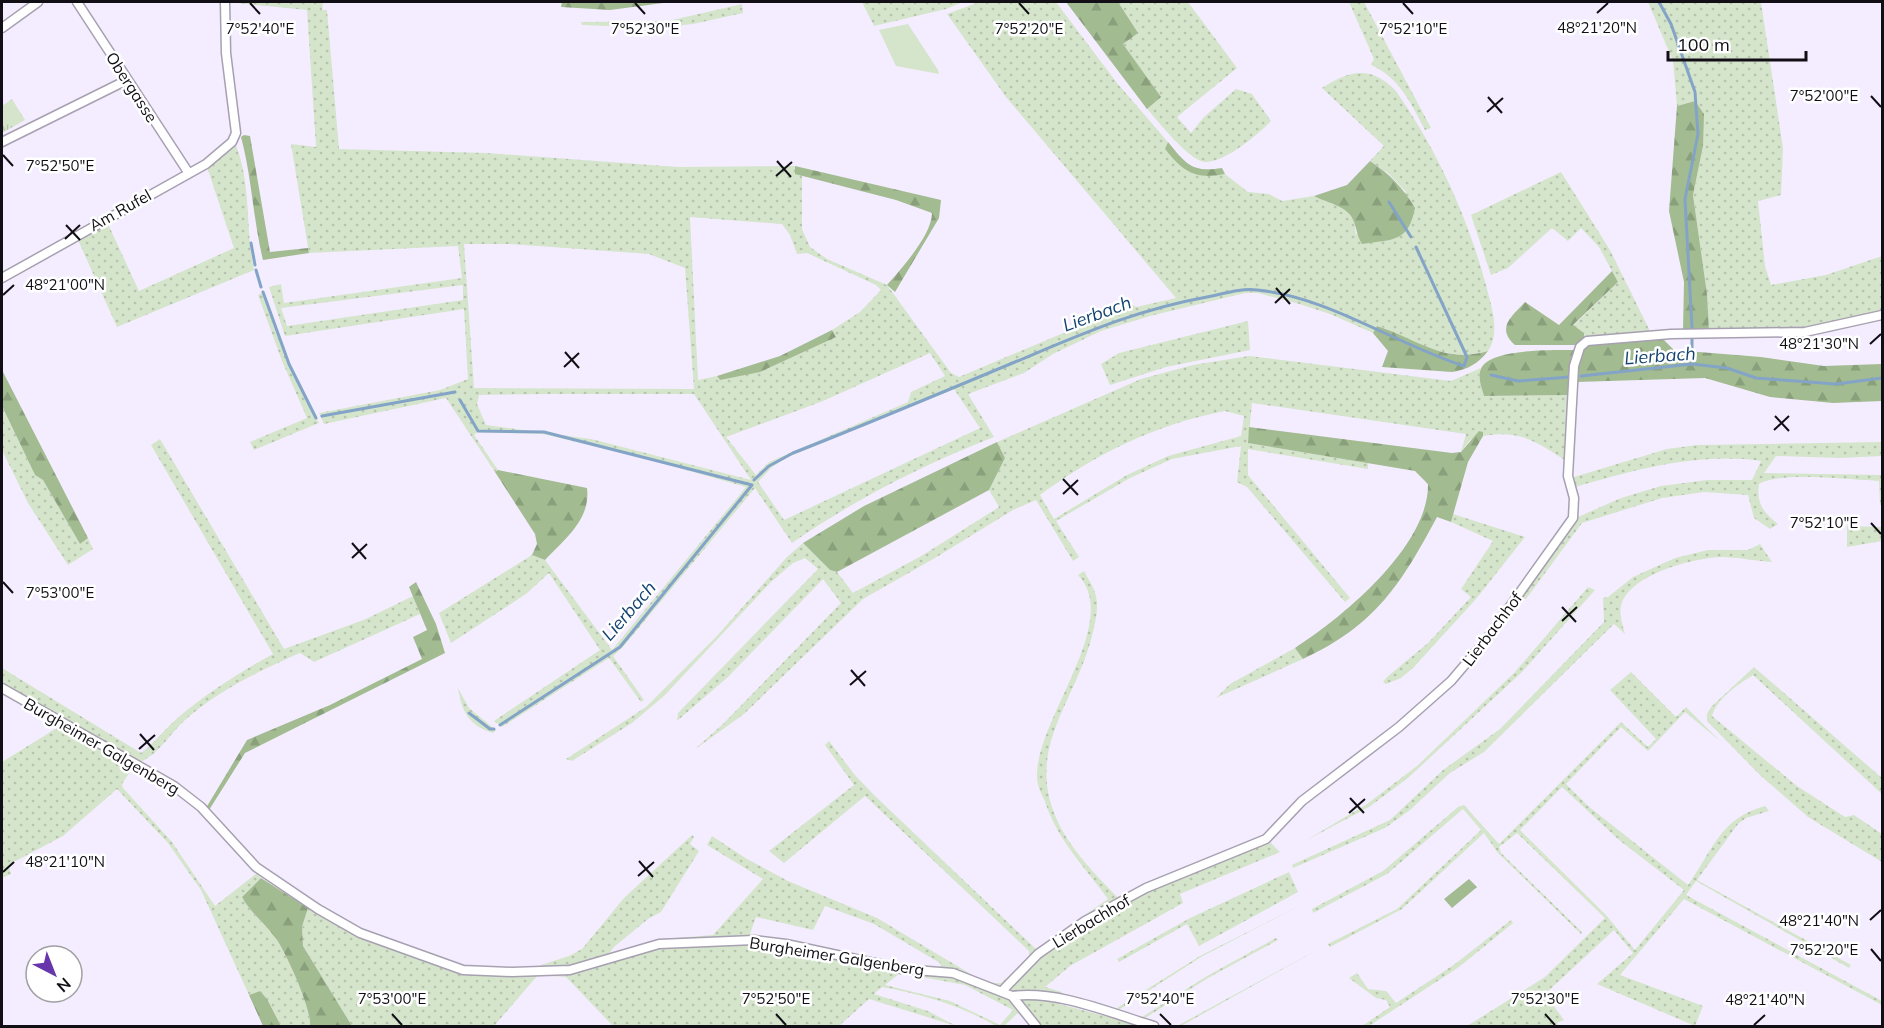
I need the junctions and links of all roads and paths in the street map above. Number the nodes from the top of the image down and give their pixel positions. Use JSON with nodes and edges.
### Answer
{"nodes":[{"id":1,"x":38,"y":2,"type":"edge"},
{"id":2,"x":77,"y":2,"type":"edge"},
{"id":3,"x":225,"y":2,"type":"edge"},
{"id":4,"x":2,"y":28,"type":"edge"},
{"id":5,"x":127,"y":80,"type":"junction"},
{"id":6,"x":2,"y":142,"type":"edge"},
{"id":7,"x":188,"y":172,"type":"junction"},
{"id":8,"x":2,"y":278,"type":"edge"},
{"id":9,"x":1882,"y":315,"type":"edge"},
{"id":10,"x":2,"y":688,"type":"edge"},
{"id":11,"x":1002,"y":991,"type":"junction"},
{"id":12,"x":1012,"y":996,"type":"junction"},
{"id":13,"x":1030,"y":996,"type":"junction"},
{"id":14,"x":1022,"y":1008,"type":"junction"},
{"id":15,"x":1036,"y":1026,"type":"edge"},
{"id":16,"x":1154,"y":1026,"type":"edge"}],
"edges":[{"from":1,"to":4,"type":"street"},
{"from":2,"to":5,"type":"street","name":"Obergasse"},
{"from":3,"to":7,"type":"street","name":"Am Rufel"},
{"from":5,"to":6,"type":"street"},
{"from":5,"to":7,"type":"street","name":"Obergasse"},
{"from":7,"to":8,"type":"street","name":"Am Rufel"},
{"from":9,"to":11,"type":"street","name":"Lierbachhof"},
{"from":10,"to":11,"type":"street","name":"Burgheimer Galgenberg"},
{"from":11,"to":12,"type":"street","name":"Burgheimer Galgenberg"},
{"from":12,"to":13,"type":"street"},
{"from":12,"to":14,"type":"street"},
{"from":13,"to":14,"type":"street"},
{"from":13,"to":16,"type":"street"},
{"from":14,"to":15,"type":"street"}]}
